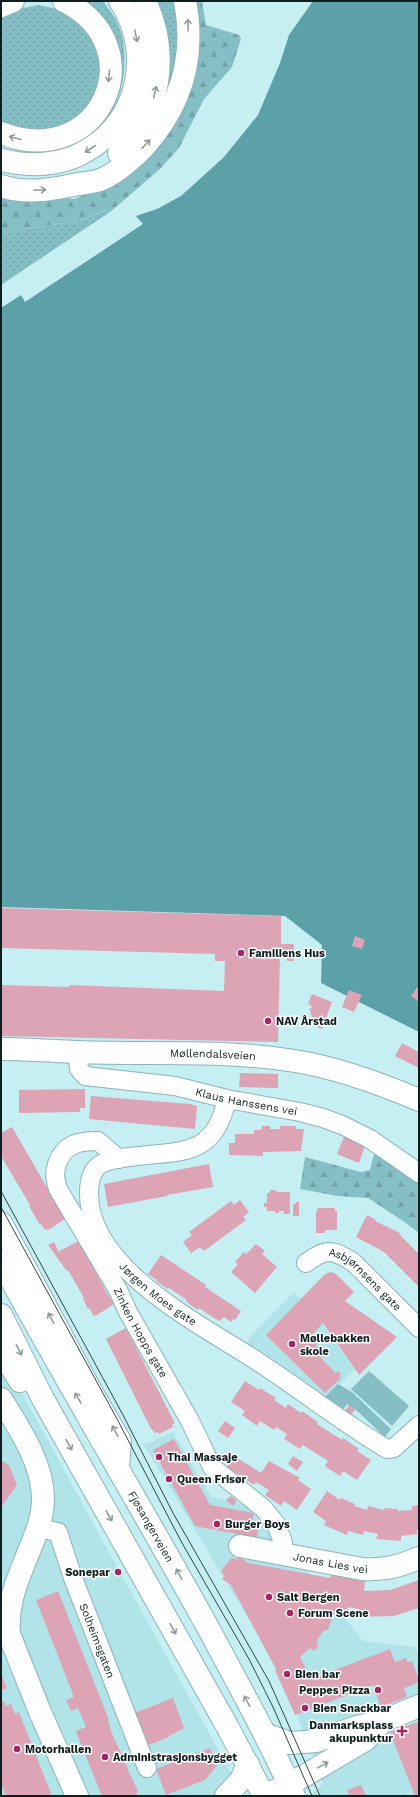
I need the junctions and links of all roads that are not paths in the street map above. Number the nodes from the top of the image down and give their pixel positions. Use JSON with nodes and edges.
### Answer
{"nodes":[{"id":1,"x":13,"y":1,"type":"edge"},
{"id":2,"x":64,"y":1,"type":"edge"},
{"id":3,"x":120,"y":1,"type":"edge"},
{"id":4,"x":144,"y":1,"type":"edge"},
{"id":5,"x":185,"y":1,"type":"edge"},
{"id":6,"x":1,"y":6,"type":"edge"},
{"id":7,"x":1,"y":133,"type":"edge"},
{"id":8,"x":1,"y":160,"type":"edge"},
{"id":9,"x":78,"y":183,"type":"junction"},
{"id":10,"x":1,"y":186,"type":"edge"},
{"id":11,"x":1,"y":1049,"type":"edge"},
{"id":12,"x":77,"y":1052,"type":"junction"},
{"id":13,"x":227,"y":1099,"type":"junction"},
{"id":14,"x":419,"y":1100,"type":"edge"},
{"id":15,"x":119,"y":1158,"type":"junction"},
{"id":16,"x":419,"y":1174,"type":"edge"},
{"id":17,"x":1,"y":1223,"type":"edge"},
{"id":18,"x":1,"y":1261,"type":"edge"},
{"id":19,"x":306,"y":1263,"type":"dead end"},
{"id":20,"x":1,"y":1315,"type":"edge"},
{"id":21,"x":419,"y":1328,"type":"edge"},
{"id":22,"x":1,"y":1350,"type":"edge"},
{"id":23,"x":1,"y":1399,"type":"edge"},
{"id":24,"x":44,"y":1399,"type":"junction"},
{"id":25,"x":419,"y":1425,"type":"edge"},
{"id":26,"x":118,"y":1469,"type":"junction"},
{"id":27,"x":38,"y":1528,"type":"junction"},
{"id":28,"x":240,"y":1546,"type":"dead end"},
{"id":29,"x":282,"y":1554,"type":"junction"},
{"id":30,"x":419,"y":1558,"type":"edge"},
{"id":31,"x":419,"y":1706,"type":"edge"},
{"id":32,"x":383,"y":1721,"type":"junction"},
{"id":33,"x":266,"y":1735,"type":"junction"},
{"id":34,"x":248,"y":1764,"type":"junction"},
{"id":35,"x":63,"y":1766,"type":"junction"},
{"id":36,"x":146,"y":1768,"type":"dead end"},
{"id":37,"x":291,"y":1790,"type":"edge"},
{"id":38,"x":69,"y":1796,"type":"edge"},
{"id":39,"x":77,"y":1796,"type":"edge"},
{"id":40,"x":226,"y":1796,"type":"edge"},
{"id":41,"x":264,"y":1796,"type":"edge"}],
"edges":[{"from":1,"to":6,"type":"main road"},
{"from":2,"to":7,"type":"main road","one_way":true},
{"from":3,"to":8,"type":"main road","one_way":true},
{"from":9,"to":4,"type":"main road","one_way":true},
{"from":9,"to":5,"type":"main road","one_way":true},
{"from":10,"to":9,"type":"main road","one_way":true},
{"from":11,"to":12,"type":"main road","name":"Møllendalsveien"},
{"from":12,"to":13,"type":"street","name":"Klaus Hanssens vei"},
{"from":12,"to":14,"type":"main road","name":"Møllendalsveien"},
{"from":13,"to":15,"type":"street","name":"Jørgen Moes gate"},
{"from":13,"to":16,"type":"street","name":"Klaus Hanssens vei"},
{"from":15,"to":25,"type":"street","name":"Jørgen Moes gate"},
{"from":15,"to":29,"type":"street","name":"Zinken Hopps gate"},
{"from":26,"to":17,"type":"main road","one_way":true},
{"from":26,"to":18,"type":"main road","name":"Fjøsangerveien","one_way":true},
{"from":19,"to":21,"type":"street","name":"Asbjørnsens gate"},
{"from":20,"to":24,"type":"main road","one_way":true},
{"from":22,"to":24,"type":"main road"},
{"from":23,"to":27,"type":"main road"},
{"from":24,"to":34,"type":"main road","one_way":true},
{"from":33,"to":26,"type":"main road","name":"Fjøsangerveien","one_way":true},
{"from":27,"to":35,"type":"main road"},
{"from":27,"to":36,"type":"street","name":"Solheimsgaten"},
{"from":28,"to":29,"type":"main road","name":"Jonas Lies vei"},
{"from":29,"to":30,"type":"main road","name":"Jonas Lies vei"},
{"from":31,"to":32,"type":"main road"},
{"from":32,"to":33,"type":"main road"},
{"from":37,"to":32,"type":"main road","one_way":true},
{"from":33,"to":37,"type":"main road","name":"Fjøsangerveien"},
{"from":34,"to":40,"type":"main road"},
{"from":34,"to":41,"type":"main road"},
{"from":35,"to":38,"type":"main road"},
{"from":35,"to":39,"type":"main road"},
{"from":37,"to":41,"type":"main road"}]}
